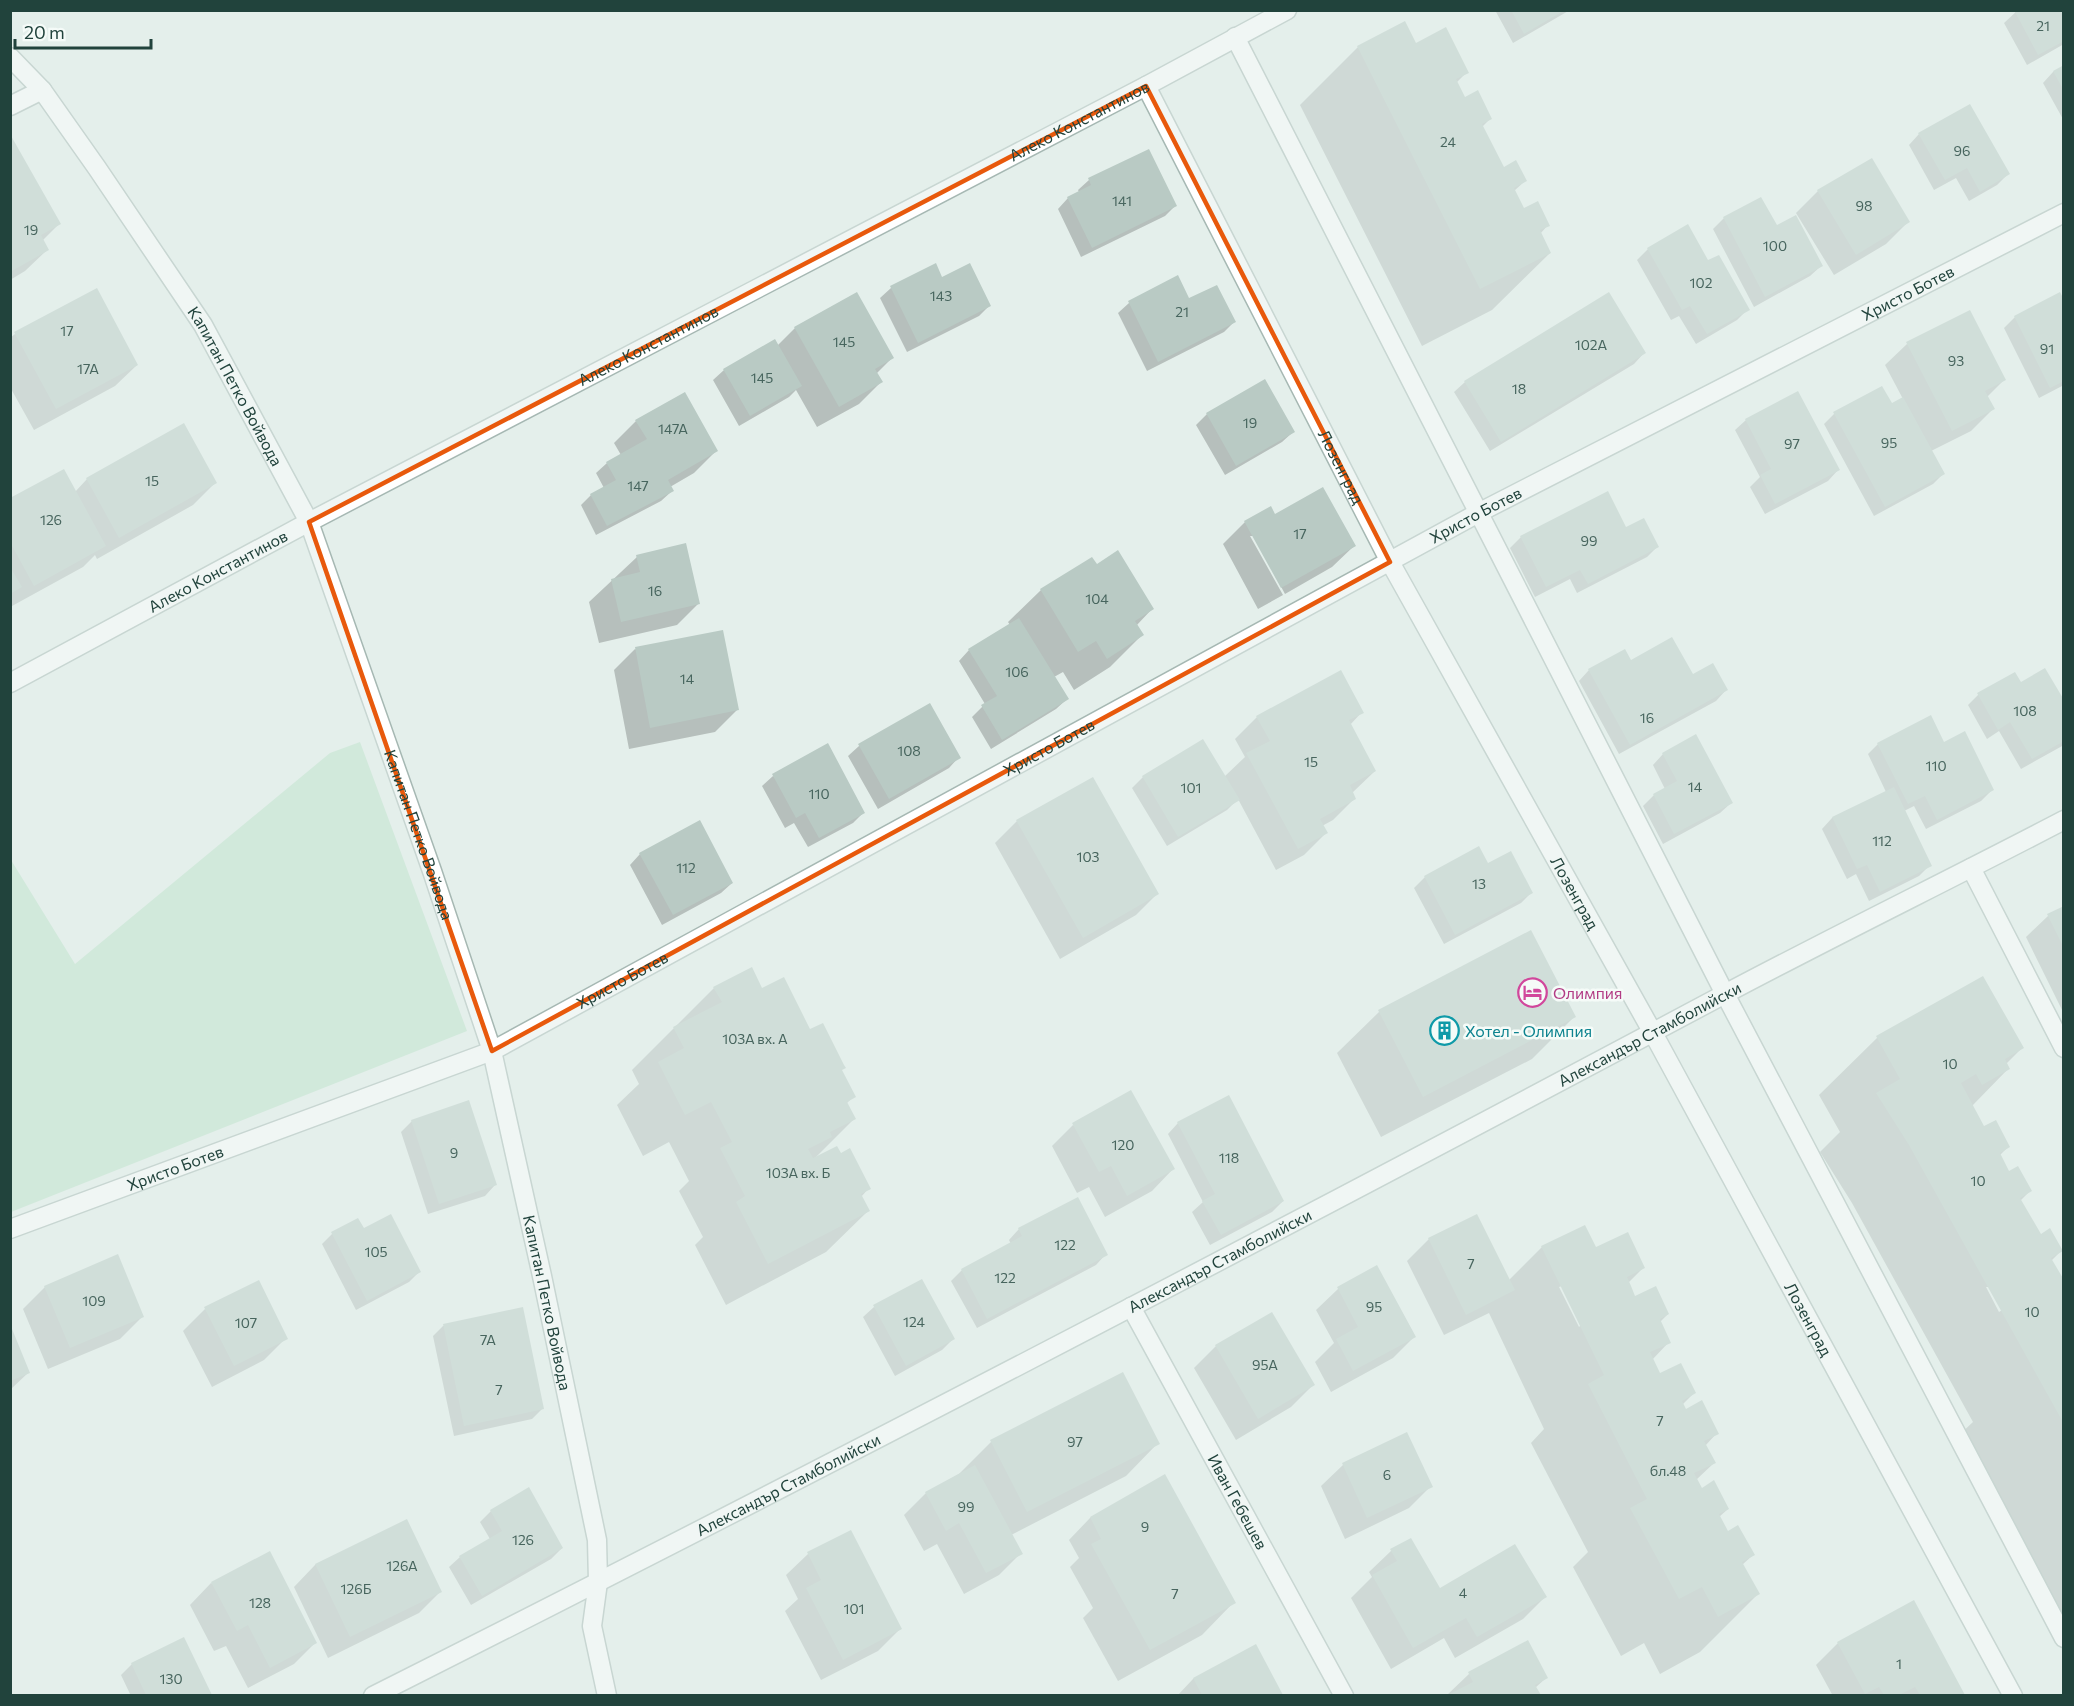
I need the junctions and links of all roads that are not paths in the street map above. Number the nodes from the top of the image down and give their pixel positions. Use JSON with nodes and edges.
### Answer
{"nodes":[{"id":1,"x":1287,"y":10,"type":"edge"},
{"id":2,"x":1235,"y":37,"type":"junction"},
{"id":3,"x":10,"y":57,"type":"edge"},
{"id":4,"x":1146,"y":86,"type":"junction"},
{"id":5,"x":42,"y":90,"type":"junction"},
{"id":6,"x":10,"y":106,"type":"edge"},
{"id":7,"x":2064,"y":213,"type":"edge"},
{"id":8,"x":1480,"y":512,"type":"junction"},
{"id":9,"x":309,"y":522,"type":"junction"},
{"id":10,"x":1390,"y":561,"type":"junction"},
{"id":11,"x":10,"y":683,"type":"edge"},
{"id":12,"x":2064,"y":820,"type":"edge"},
{"id":13,"x":1971,"y":868,"type":"junction"},
{"id":14,"x":1725,"y":994,"type":"junction"},
{"id":15,"x":1653,"y":1033,"type":"junction"},
{"id":16,"x":2064,"y":1048,"type":"edge"},
{"id":17,"x":492,"y":1051,"type":"junction"},
{"id":18,"x":10,"y":1229,"type":"edge"},
{"id":19,"x":1131,"y":1307,"type":"junction"},
{"id":20,"x":598,"y":1582,"type":"junction"},
{"id":21,"x":2064,"y":1638,"type":"edge"},
{"id":22,"x":373,"y":1695,"type":"edge"},
{"id":23,"x":607,"y":1695,"type":"edge"},
{"id":24,"x":1344,"y":1695,"type":"edge"},
{"id":25,"x":2013,"y":1695,"type":"edge"}],
"edges":[{"from":1,"to":2,"type":"street","name":"Алеко Константинов"},
{"from":2,"to":4,"type":"street","name":"Алеко Константинов"},
{"from":2,"to":8,"type":"street"},
{"from":3,"to":5,"type":"street","name":"Капитан Петко Войвода"},
{"from":4,"to":9,"type":"street","name":"Алеко Константинов"},
{"from":4,"to":10,"type":"street","name":"Лозенград"},
{"from":5,"to":6,"type":"street"},
{"from":5,"to":9,"type":"street","name":"Капитан Петко Войвода"},
{"from":7,"to":8,"type":"street","name":"Христо Ботев"},
{"from":8,"to":10,"type":"street","name":"Христо Ботев"},
{"from":8,"to":14,"type":"street"},
{"from":9,"to":11,"type":"street","name":"Алеко Константинов"},
{"from":9,"to":17,"type":"street","name":"Капитан Петко Войвода"},
{"from":10,"to":15,"type":"street","name":"Лозенград"},
{"from":10,"to":17,"type":"street","name":"Христо Ботев"},
{"from":12,"to":13,"type":"street","name":"Александър Стамболийски"},
{"from":13,"to":14,"type":"street","name":"Александър Стамболийски"},
{"from":13,"to":16,"type":"street"},
{"from":14,"to":15,"type":"street","name":"Александър Стамболийски"},
{"from":14,"to":21,"type":"street"},
{"from":15,"to":19,"type":"street","name":"Александър Стамболийски"},
{"from":15,"to":25,"type":"street","name":"Лозенград"},
{"from":17,"to":18,"type":"street","name":"Христо Ботев"},
{"from":17,"to":20,"type":"street","name":"Капитан Петко Войвода"},
{"from":19,"to":20,"type":"street","name":"Александър Стамболийски"},
{"from":19,"to":24,"type":"street","name":"Иван Гебешев"},
{"from":20,"to":22,"type":"street","name":"Александър Стамболийски"},
{"from":20,"to":23,"type":"street","name":"Капитан Петко Войвода"}]}
